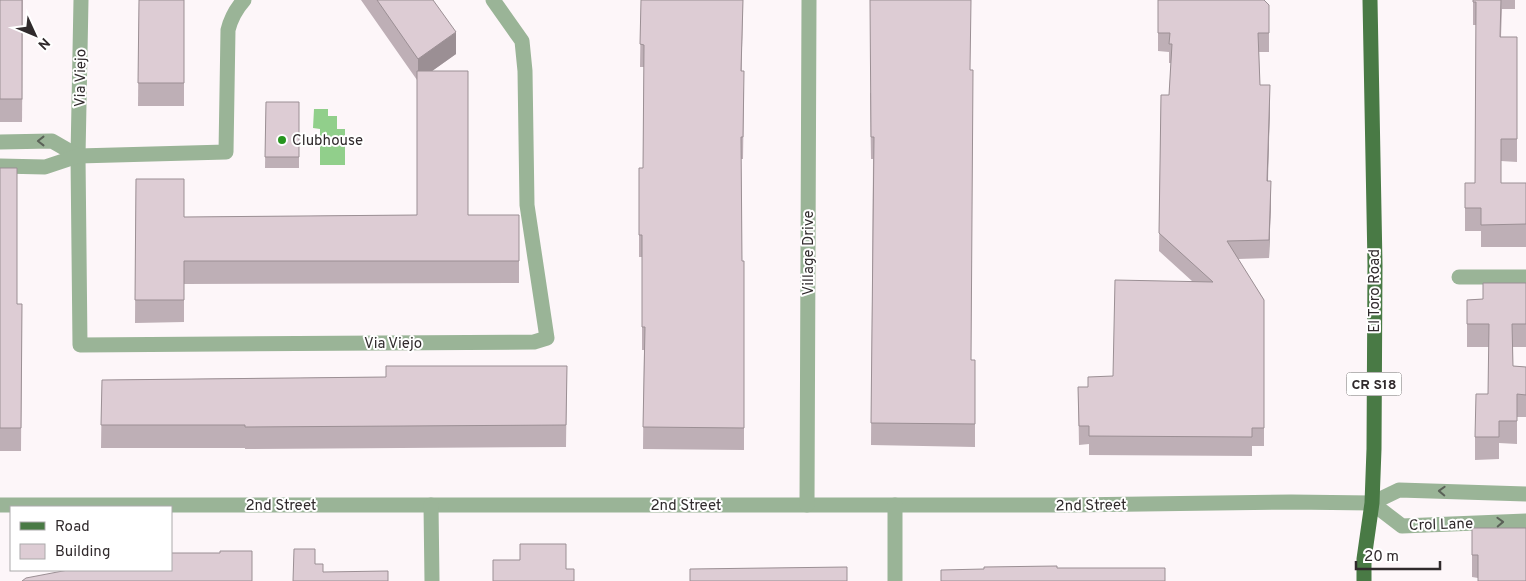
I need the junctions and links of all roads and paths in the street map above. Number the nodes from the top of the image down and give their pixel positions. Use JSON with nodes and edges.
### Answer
{"nodes":[{"id":1,"x":81,"y":0,"type":"edge"},
{"id":2,"x":244,"y":0,"type":"edge"},
{"id":3,"x":493,"y":0,"type":"edge"},
{"id":4,"x":808,"y":0,"type":"edge"},
{"id":5,"x":1370,"y":0,"type":"edge"},
{"id":6,"x":0,"y":142,"type":"edge"},
{"id":7,"x":78,"y":156,"type":"junction"},
{"id":8,"x":0,"y":166,"type":"edge"},
{"id":9,"x":1459,"y":277,"type":"dead end"},
{"id":10,"x":1526,"y":278,"type":"edge"},
{"id":11,"x":1526,"y":494,"type":"edge"},
{"id":12,"x":1372,"y":503,"type":"junction"},
{"id":13,"x":0,"y":505,"type":"edge"},
{"id":14,"x":431,"y":505,"type":"junction"},
{"id":15,"x":807,"y":505,"type":"junction"},
{"id":16,"x":895,"y":505,"type":"junction"},
{"id":17,"x":1526,"y":521,"type":"edge"},
{"id":18,"x":432,"y":581,"type":"edge"},
{"id":19,"x":895,"y":581,"type":"edge"},
{"id":20,"x":1364,"y":581,"type":"edge"}],
"edges":[{"from":1,"to":7,"type":"street","name":"Via Viejo"},
{"from":2,"to":7,"type":"street"},
{"from":3,"to":7,"type":"street","name":"Via Viejo"},
{"from":4,"to":15,"type":"street","name":"Village Drive"},
{"from":5,"to":12,"type":"main road","name":"El Toro Road","number":"CR S18"},
{"from":7,"to":6,"type":"street","one_way":true},
{"from":7,"to":8,"type":"street"},
{"from":9,"to":10,"type":"street"},
{"from":11,"to":12,"type":"street","name":"Crol Lane","one_way":true},
{"from":12,"to":16,"type":"street","name":"2nd Street"},
{"from":12,"to":17,"type":"street","name":"Crol Lane","one_way":true},
{"from":12,"to":20,"type":"main road","name":"El Toro Road","number":"CR S18"},
{"from":13,"to":14,"type":"street","name":"2nd Street"},
{"from":14,"to":15,"type":"street","name":"2nd Street"},
{"from":14,"to":18,"type":"street"},
{"from":15,"to":16,"type":"street","name":"2nd Street"},
{"from":16,"to":19,"type":"street"}]}
